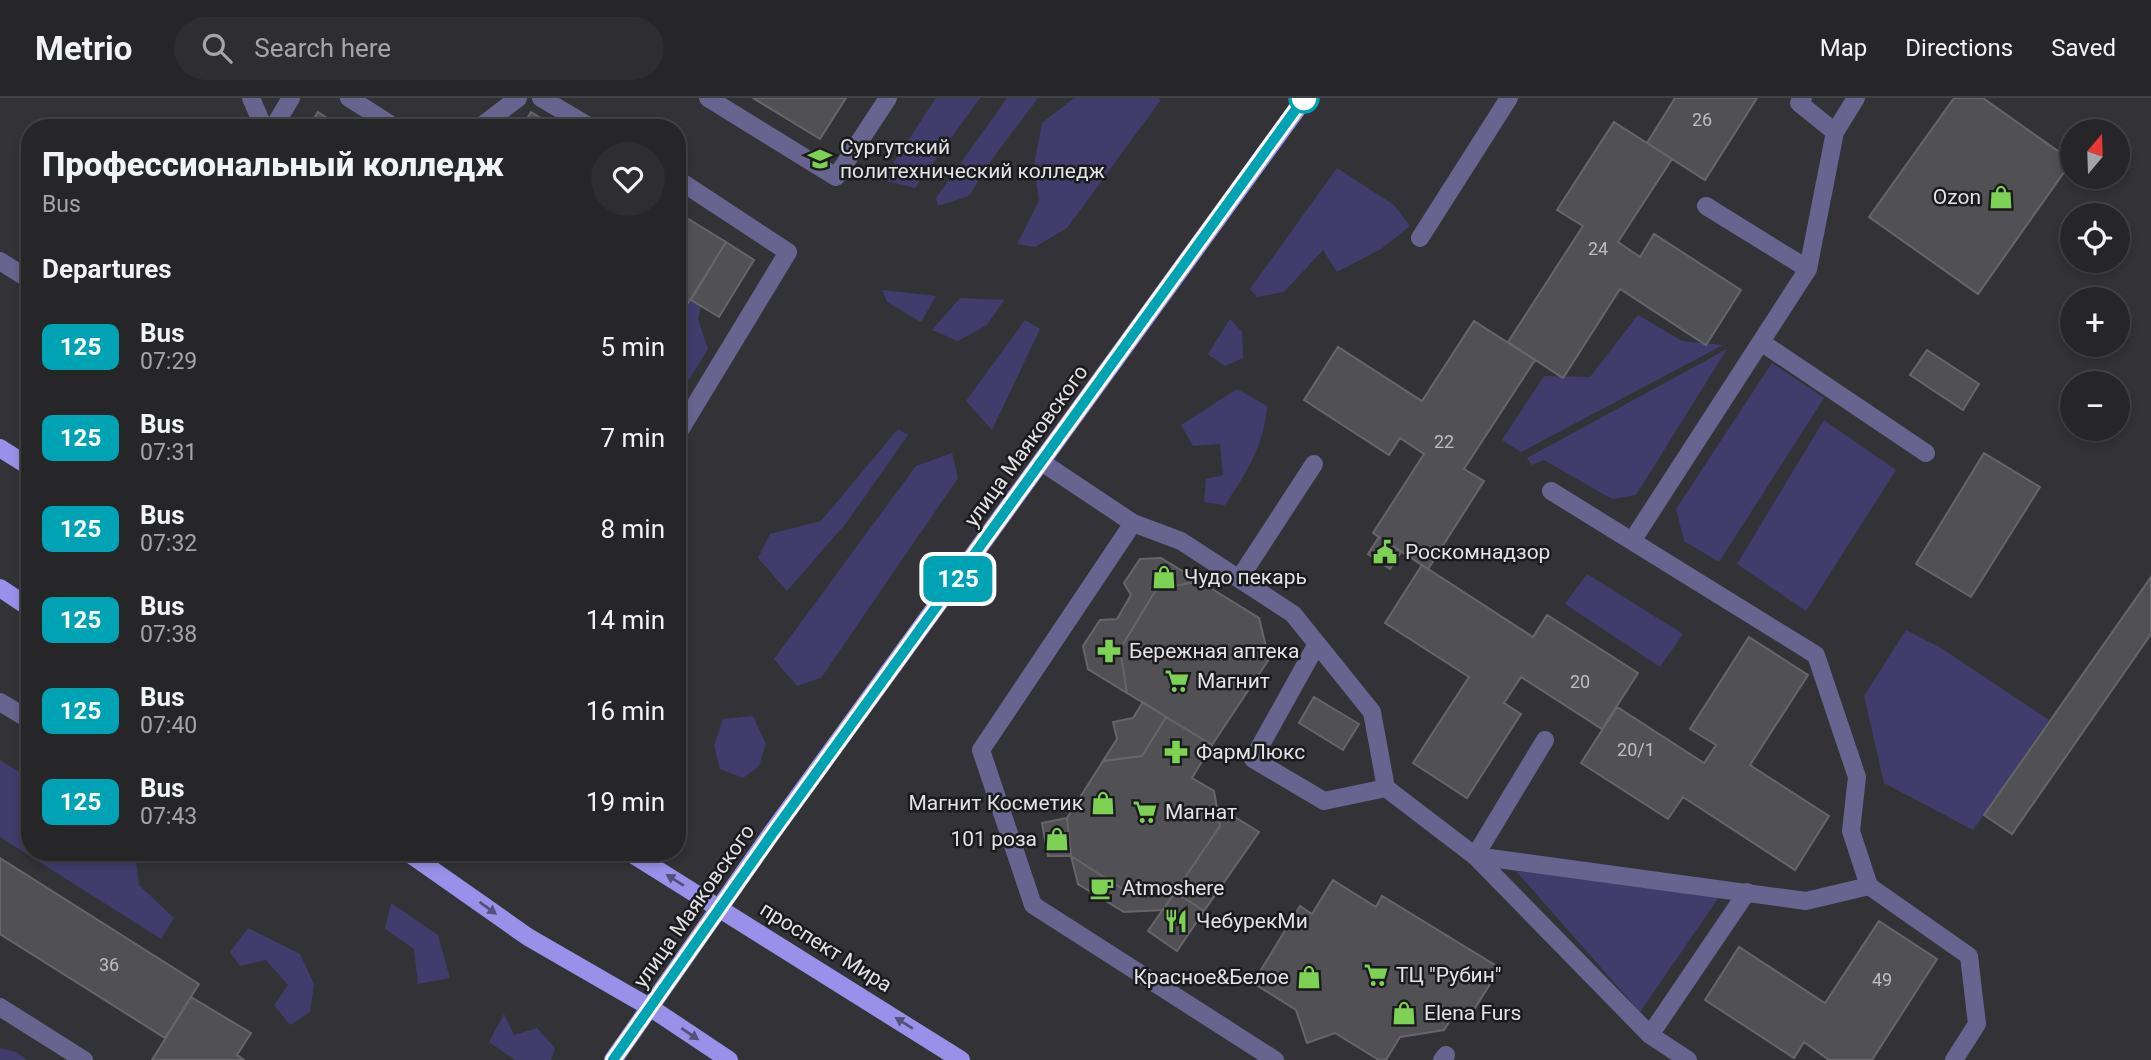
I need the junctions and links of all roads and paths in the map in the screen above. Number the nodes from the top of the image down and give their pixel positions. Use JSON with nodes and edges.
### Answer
{"nodes":[{"id":1,"x":251,"y":98,"type":"edge"},
{"id":2,"x":291,"y":98,"type":"edge"},
{"id":3,"x":349,"y":98,"type":"edge"},
{"id":4,"x":518,"y":98,"type":"edge"},
{"id":5,"x":541,"y":98,"type":"edge"},
{"id":6,"x":708,"y":98,"type":"edge"},
{"id":7,"x":888,"y":98,"type":"edge"},
{"id":8,"x":1304,"y":98,"type":"edge"},
{"id":9,"x":1509,"y":98,"type":"edge"},
{"id":10,"x":1803,"y":98,"type":"edge"},
{"id":11,"x":1856,"y":98,"type":"edge"},
{"id":12,"x":260,"y":119,"type":"edge"},
{"id":13,"x":278,"y":119,"type":"edge"},
{"id":14,"x":382,"y":119,"type":"edge"},
{"id":15,"x":491,"y":119,"type":"edge"},
{"id":16,"x":577,"y":119,"type":"edge"},
{"id":17,"x":1835,"y":132,"type":"junction"},
{"id":18,"x":686,"y":185,"type":"edge"},
{"id":19,"x":1706,"y":206,"type":"dead end"},
{"id":20,"x":1420,"y":237,"type":"dead end"},
{"id":21,"x":0,"y":261,"type":"edge"},
{"id":22,"x":1808,"y":269,"type":"junction"},
{"id":23,"x":21,"y":274,"type":"edge"},
{"id":24,"x":1761,"y":342,"type":"junction"},
{"id":25,"x":686,"y":420,"type":"edge"},
{"id":26,"x":0,"y":448,"type":"edge"},
{"id":27,"x":1926,"y":453,"type":"dead end"},
{"id":28,"x":21,"y":461,"type":"edge"},
{"id":29,"x":1043,"y":463,"type":"junction"},
{"id":30,"x":1314,"y":464,"type":"dead end"},
{"id":31,"x":1551,"y":491,"type":"dead end"},
{"id":32,"x":1133,"y":523,"type":"junction"},
{"id":33,"x":1632,"y":541,"type":"junction"},
{"id":34,"x":1239,"y":579,"type":"junction"},
{"id":35,"x":0,"y":588,"type":"edge"},
{"id":36,"x":21,"y":602,"type":"edge"},
{"id":37,"x":1317,"y":643,"type":"junction"},
{"id":38,"x":0,"y":702,"type":"edge"},
{"id":39,"x":21,"y":715,"type":"edge"},
{"id":40,"x":1545,"y":740,"type":"dead end"},
{"id":41,"x":1386,"y":788,"type":"junction"},
{"id":42,"x":1475,"y":856,"type":"junction"},
{"id":43,"x":420,"y":861,"type":"edge"},
{"id":44,"x":644,"y":861,"type":"edge"},
{"id":45,"x":1869,"y":887,"type":"junction"},
{"id":46,"x":1747,"y":892,"type":"junction"},
{"id":47,"x":720,"y":908,"type":"junction"},
{"id":48,"x":0,"y":1007,"type":"edge"},
{"id":49,"x":651,"y":1008,"type":"junction"},
{"id":50,"x":1650,"y":1035,"type":"junction"},
{"id":51,"x":83,"y":1060,"type":"edge"},
{"id":52,"x":613,"y":1060,"type":"edge"},
{"id":53,"x":729,"y":1060,"type":"edge"},
{"id":54,"x":961,"y":1060,"type":"edge"},
{"id":55,"x":1275,"y":1060,"type":"edge"},
{"id":56,"x":1688,"y":1060,"type":"edge"},
{"id":57,"x":1954,"y":1060,"type":"edge"}],
"edges":[{"from":1,"to":12,"type":"lane"},
{"from":2,"to":13,"type":"lane"},
{"from":3,"to":14,"type":"lane"},
{"from":4,"to":15,"type":"lane"},
{"from":5,"to":16,"type":"lane"},
{"from":6,"to":7,"type":"lane"},
{"from":8,"to":29,"type":"main road","name":"улица Маяковского"},
{"from":9,"to":20,"type":"lane"},
{"from":10,"to":17,"type":"lane"},
{"from":11,"to":17,"type":"lane"},
{"from":17,"to":22,"type":"lane"},
{"from":18,"to":25,"type":"lane"},
{"from":19,"to":22,"type":"lane"},
{"from":21,"to":23,"type":"lane"},
{"from":22,"to":24,"type":"lane"},
{"from":24,"to":27,"type":"lane"},
{"from":24,"to":33,"type":"lane"},
{"from":26,"to":28,"type":"main road"},
{"from":29,"to":32,"type":"lane"},
{"from":29,"to":47,"type":"main road","name":"улица Маяковского"},
{"from":30,"to":34,"type":"lane"},
{"from":31,"to":33,"type":"lane"},
{"from":32,"to":34,"type":"lane"},
{"from":32,"to":55,"type":"lane"},
{"from":33,"to":45,"type":"lane"},
{"from":34,"to":37,"type":"lane"},
{"from":35,"to":36,"type":"main road"},
{"from":37,"to":41,"type":"lane"},
{"from":37,"to":41,"type":"lane"},
{"from":38,"to":39,"type":"lane"},
{"from":40,"to":42,"type":"lane"},
{"from":41,"to":42,"type":"lane"},
{"from":42,"to":46,"type":"lane"},
{"from":42,"to":50,"type":"lane"},
{"from":43,"to":49,"type":"main road","one_way":true},
{"from":47,"to":44,"type":"main road","name":"проспект Мира","one_way":true},
{"from":45,"to":46,"type":"lane"},
{"from":45,"to":57,"type":"lane"},
{"from":46,"to":50,"type":"lane"},
{"from":47,"to":49,"type":"main road","name":"улица Маяковского"},
{"from":54,"to":47,"type":"main road","name":"проспект Мира","one_way":true},
{"from":48,"to":51,"type":"lane"},
{"from":49,"to":52,"type":"main road","name":"улица Маяковского"},
{"from":49,"to":53,"type":"main road","one_way":true},
{"from":50,"to":56,"type":"lane"}]}
